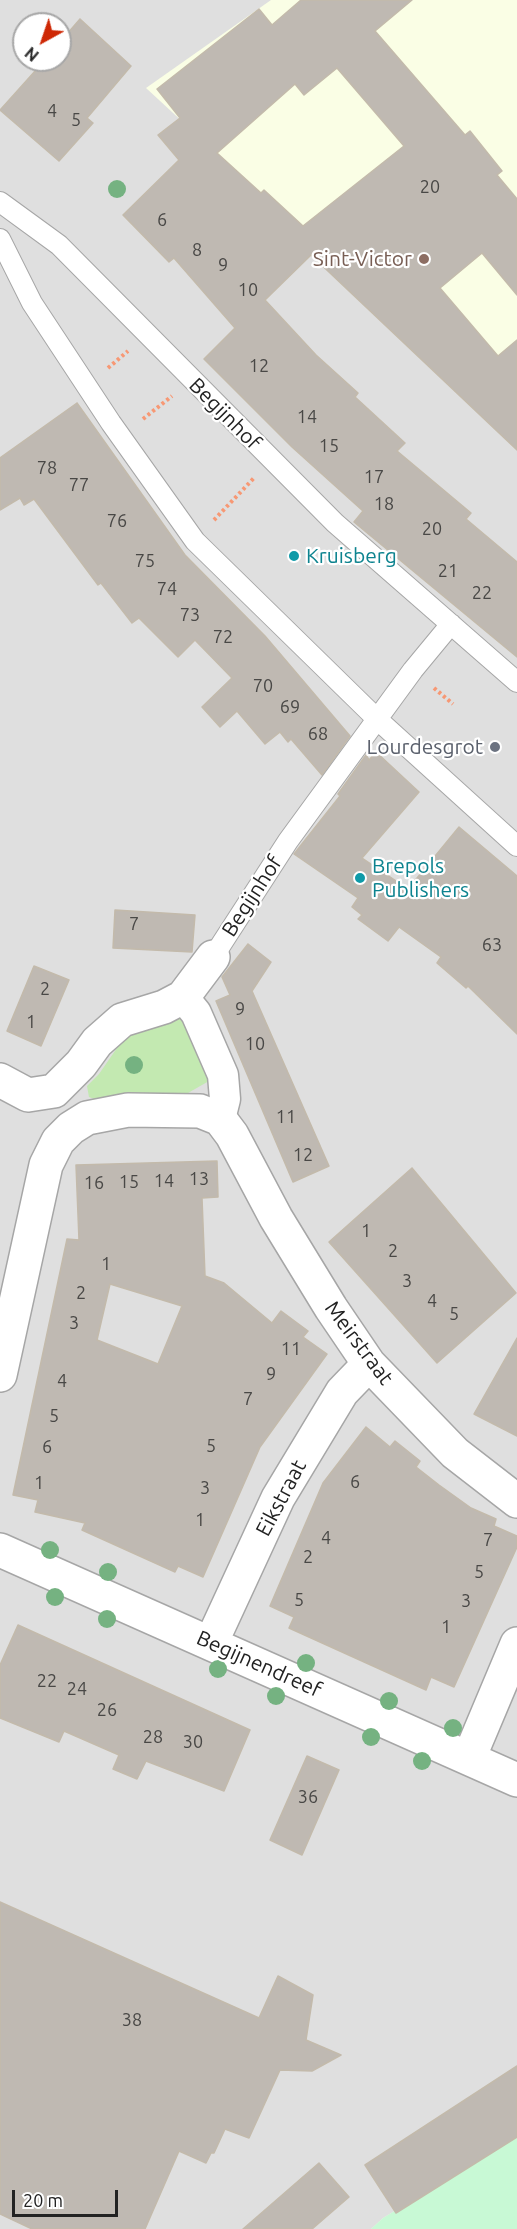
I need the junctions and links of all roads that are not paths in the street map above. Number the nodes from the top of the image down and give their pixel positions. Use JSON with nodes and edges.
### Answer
{"nodes":[{"id":1,"x":0,"y":202,"type":"edge"},
{"id":2,"x":0,"y":239,"type":"edge"},
{"id":3,"x":451,"y":624,"type":"junction"},
{"id":4,"x":517,"y":682,"type":"edge"},
{"id":5,"x":378,"y":720,"type":"junction"},
{"id":6,"x":517,"y":846,"type":"edge"},
{"id":7,"x":213,"y":957,"type":"joint"},
{"id":8,"x":183,"y":997,"type":"junction"},
{"id":9,"x":0,"y":1080,"type":"edge"},
{"id":10,"x":219,"y":1119,"type":"junction"},
{"id":11,"x":369,"y":1364,"type":"junction"},
{"id":12,"x":0,"y":1375,"type":"edge"},
{"id":13,"x":517,"y":1501,"type":"edge"},
{"id":14,"x":0,"y":1550,"type":"edge"},
{"id":15,"x":211,"y":1643,"type":"junction"},
{"id":16,"x":517,"y":1644,"type":"edge"},
{"id":17,"x":469,"y":1758,"type":"junction"},
{"id":18,"x":517,"y":1780,"type":"edge"}],
"edges":[{"from":1,"to":3,"type":"lane","name":"Begijnhof"},
{"from":2,"to":5,"type":"lane"},
{"from":3,"to":4,"type":"lane","name":"Begijnhof"},
{"from":3,"to":5,"type":"lane","name":"Begijnhof"},
{"from":5,"to":6,"type":"lane"},
{"from":5,"to":7,"type":"lane","name":"Begijnhof"},
{"from":7,"to":8,"type":"street"},
{"from":8,"to":9,"type":"street"},
{"from":8,"to":10,"type":"street"},
{"from":10,"to":11,"type":"street","name":"Meirstraat"},
{"from":10,"to":12,"type":"street"},
{"from":11,"to":13,"type":"street","name":"Meirstraat"},
{"from":11,"to":15,"type":"street","name":"Eikstraat"},
{"from":14,"to":15,"type":"street","name":"Begijnendreef"},
{"from":15,"to":17,"type":"street","name":"Begijnendreef"},
{"from":16,"to":17,"type":"street"},
{"from":17,"to":18,"type":"street","name":"Begijnendreef"}]}
